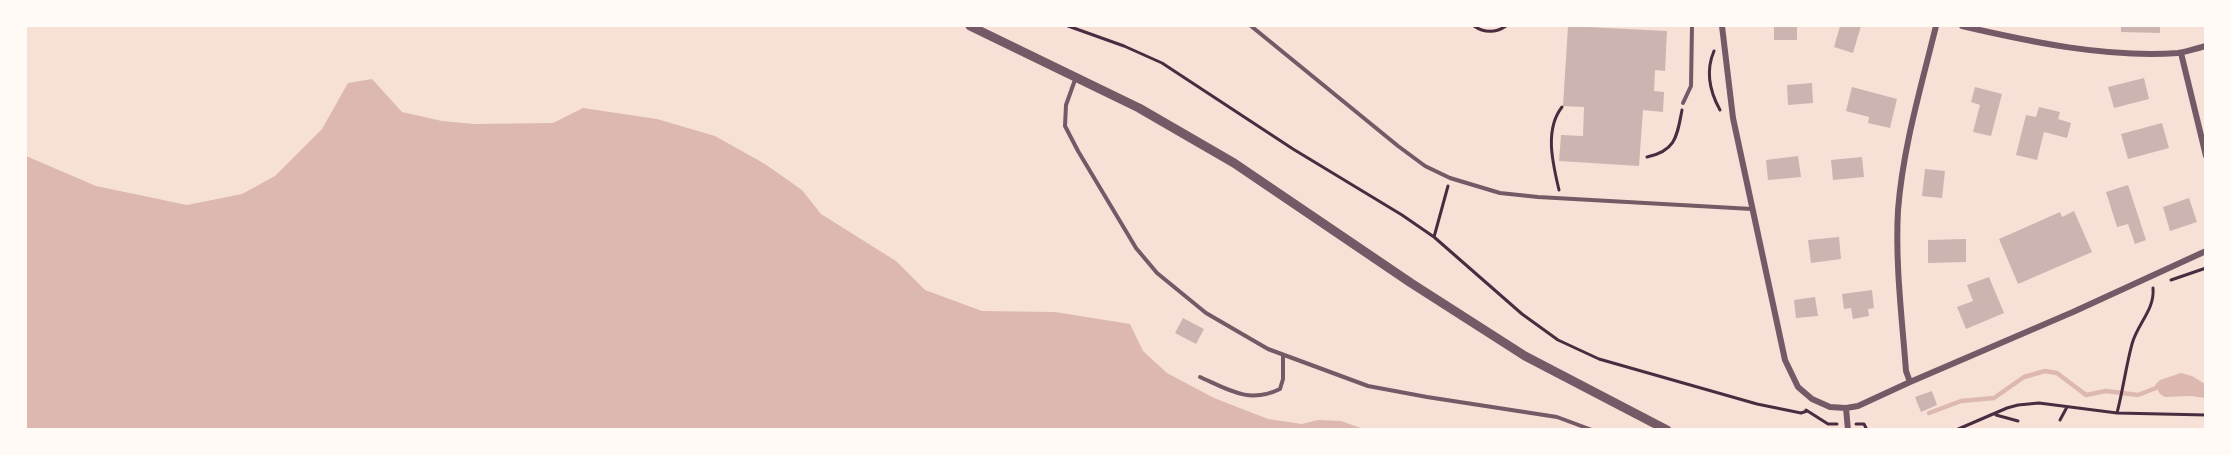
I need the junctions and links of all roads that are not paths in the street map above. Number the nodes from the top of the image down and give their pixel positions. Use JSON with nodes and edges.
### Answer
{"nodes":[{"id":1,"x":970,"y":26,"type":"edge"},
{"id":2,"x":1251,"y":26,"type":"edge"},
{"id":3,"x":1692,"y":26,"type":"edge"},
{"id":4,"x":1722,"y":26,"type":"edge"},
{"id":5,"x":1936,"y":26,"type":"edge"},
{"id":6,"x":1962,"y":26,"type":"edge"},
{"id":7,"x":2205,"y":46,"type":"edge"},
{"id":8,"x":2181,"y":53,"type":"junction"},
{"id":9,"x":1076,"y":77,"type":"junction"},
{"id":10,"x":1683,"y":103,"type":"road end"},
{"id":11,"x":2205,"y":156,"type":"edge"},
{"id":12,"x":1752,"y":209,"type":"junction"},
{"id":13,"x":2205,"y":250,"type":"edge"},
{"id":14,"x":1283,"y":356,"type":"junction"},
{"id":15,"x":1200,"y":376,"type":"dead end"},
{"id":16,"x":1910,"y":382,"type":"junction"},
{"id":17,"x":1846,"y":408,"type":"junction"},
{"id":18,"x":1847,"y":427,"type":"edge"},
{"id":19,"x":1592,"y":429,"type":"edge"},
{"id":20,"x":1667,"y":429,"type":"edge"}],
"edges":[{"from":1,"to":9,"type":"street"},
{"from":2,"to":12,"type":"lane"},
{"from":3,"to":10,"type":"lane"},
{"from":4,"to":12,"type":"street"},
{"from":5,"to":16,"type":"street"},
{"from":6,"to":8,"type":"street"},
{"from":7,"to":8,"type":"street"},
{"from":8,"to":11,"type":"street"},
{"from":9,"to":14,"type":"lane"},
{"from":9,"to":20,"type":"street"},
{"from":12,"to":17,"type":"street"},
{"from":13,"to":16,"type":"street"},
{"from":14,"to":15,"type":"lane"},
{"from":14,"to":19,"type":"lane"},
{"from":16,"to":17,"type":"street"},
{"from":17,"to":18,"type":"street"}]}
